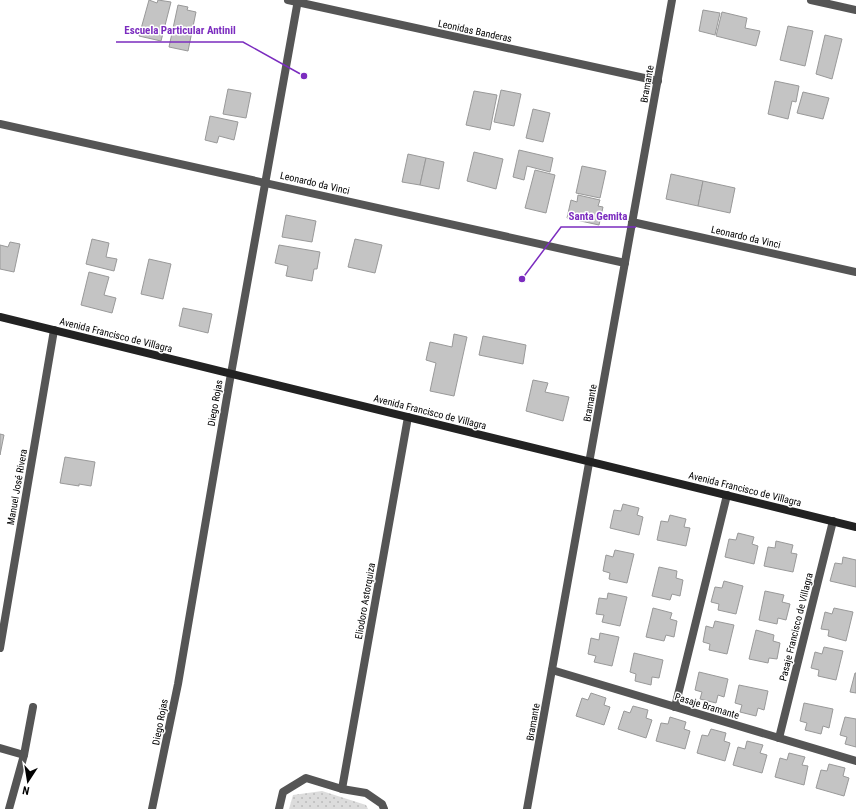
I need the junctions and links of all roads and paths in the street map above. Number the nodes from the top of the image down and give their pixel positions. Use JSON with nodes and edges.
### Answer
{"nodes":[{"id":1,"x":288,"y":0,"type":"edge"},
{"id":2,"x":672,"y":0,"type":"edge"},
{"id":3,"x":811,"y":0,"type":"edge"},
{"id":4,"x":298,"y":1,"type":"edge"},
{"id":5,"x":856,"y":10,"type":"edge"},
{"id":6,"x":658,"y":81,"type":"junction"},
{"id":7,"x":0,"y":124,"type":"edge"},
{"id":8,"x":265,"y":182,"type":"junction"},
{"id":9,"x":632,"y":222,"type":"junction"},
{"id":10,"x":625,"y":263,"type":"junction"},
{"id":11,"x":856,"y":272,"type":"edge"},
{"id":12,"x":0,"y":317,"type":"edge"},
{"id":13,"x":54,"y":330,"type":"junction"},
{"id":14,"x":231,"y":373,"type":"junction"},
{"id":15,"x":408,"y":417,"type":"junction"},
{"id":16,"x":589,"y":461,"type":"junction"},
{"id":17,"x":727,"y":495,"type":"junction"},
{"id":18,"x":833,"y":521,"type":"junction"},
{"id":19,"x":856,"y":526,"type":"edge"},
{"id":20,"x":0,"y":648,"type":"edge"},
{"id":21,"x":552,"y":670,"type":"junction"},
{"id":22,"x":33,"y":707,"type":"dead end"},
{"id":23,"x":676,"y":707,"type":"junction"},
{"id":24,"x":779,"y":738,"type":"junction"},
{"id":25,"x":0,"y":748,"type":"edge"},
{"id":26,"x":24,"y":755,"type":"junction"},
{"id":27,"x":856,"y":761,"type":"edge"},
{"id":28,"x":342,"y":789,"type":"junction"},
{"id":29,"x":9,"y":809,"type":"edge"},
{"id":30,"x":152,"y":809,"type":"edge"},
{"id":31,"x":279,"y":809,"type":"edge"},
{"id":32,"x":384,"y":809,"type":"edge"},
{"id":33,"x":527,"y":809,"type":"edge"}],
"edges":[{"from":1,"to":4,"type":"street","name":"Leonidas Banderas"},
{"from":2,"to":6,"type":"street","name":"Bramante"},
{"from":3,"to":5,"type":"street"},
{"from":4,"to":6,"type":"street","name":"Leonidas Banderas"},
{"from":4,"to":8,"type":"street","name":"Diego Rojas"},
{"from":6,"to":9,"type":"street","name":"Bramante"},
{"from":7,"to":8,"type":"street","name":"Leonardo da Vinci"},
{"from":8,"to":10,"type":"street","name":"Leonardo da Vinci"},
{"from":8,"to":14,"type":"street","name":"Diego Rojas"},
{"from":9,"to":10,"type":"street","name":"Bramante"},
{"from":9,"to":11,"type":"street","name":"Leonardo da Vinci"},
{"from":10,"to":16,"type":"street","name":"Bramante"},
{"from":12,"to":13,"type":"street","name":"Avenida Francisco de Villagra"},
{"from":13,"to":14,"type":"street","name":"Avenida Francisco de Villagra"},
{"from":13,"to":20,"type":"street","name":"Manuel José Rivera"},
{"from":14,"to":15,"type":"street","name":"Avenida Francisco de Villagra"},
{"from":14,"to":30,"type":"street","name":"Diego Rojas"},
{"from":15,"to":16,"type":"street","name":"Avenida Francisco de Villagra"},
{"from":15,"to":28,"type":"street","name":"Eliodoro Astorquiza"},
{"from":16,"to":17,"type":"street","name":"Avenida Francisco de Villagra"},
{"from":16,"to":21,"type":"street","name":"Bramante"},
{"from":17,"to":18,"type":"street","name":"Avenida Francisco de Villagra"},
{"from":17,"to":23,"type":"street"},
{"from":18,"to":19,"type":"street","name":"Avenida Francisco de Villagra"},
{"from":18,"to":24,"type":"street","name":"Pasaje Francisco de Villagra"},
{"from":21,"to":23,"type":"street","name":"Pasaje Bramante"},
{"from":21,"to":33,"type":"street","name":"Bramante"},
{"from":22,"to":26,"type":"street"},
{"from":23,"to":24,"type":"street","name":"Pasaje Bramante"},
{"from":24,"to":27,"type":"street","name":"Pasaje Bramante"},
{"from":25,"to":26,"type":"street"},
{"from":26,"to":29,"type":"street"},
{"from":28,"to":31,"type":"street"},
{"from":28,"to":32,"type":"street"}]}
